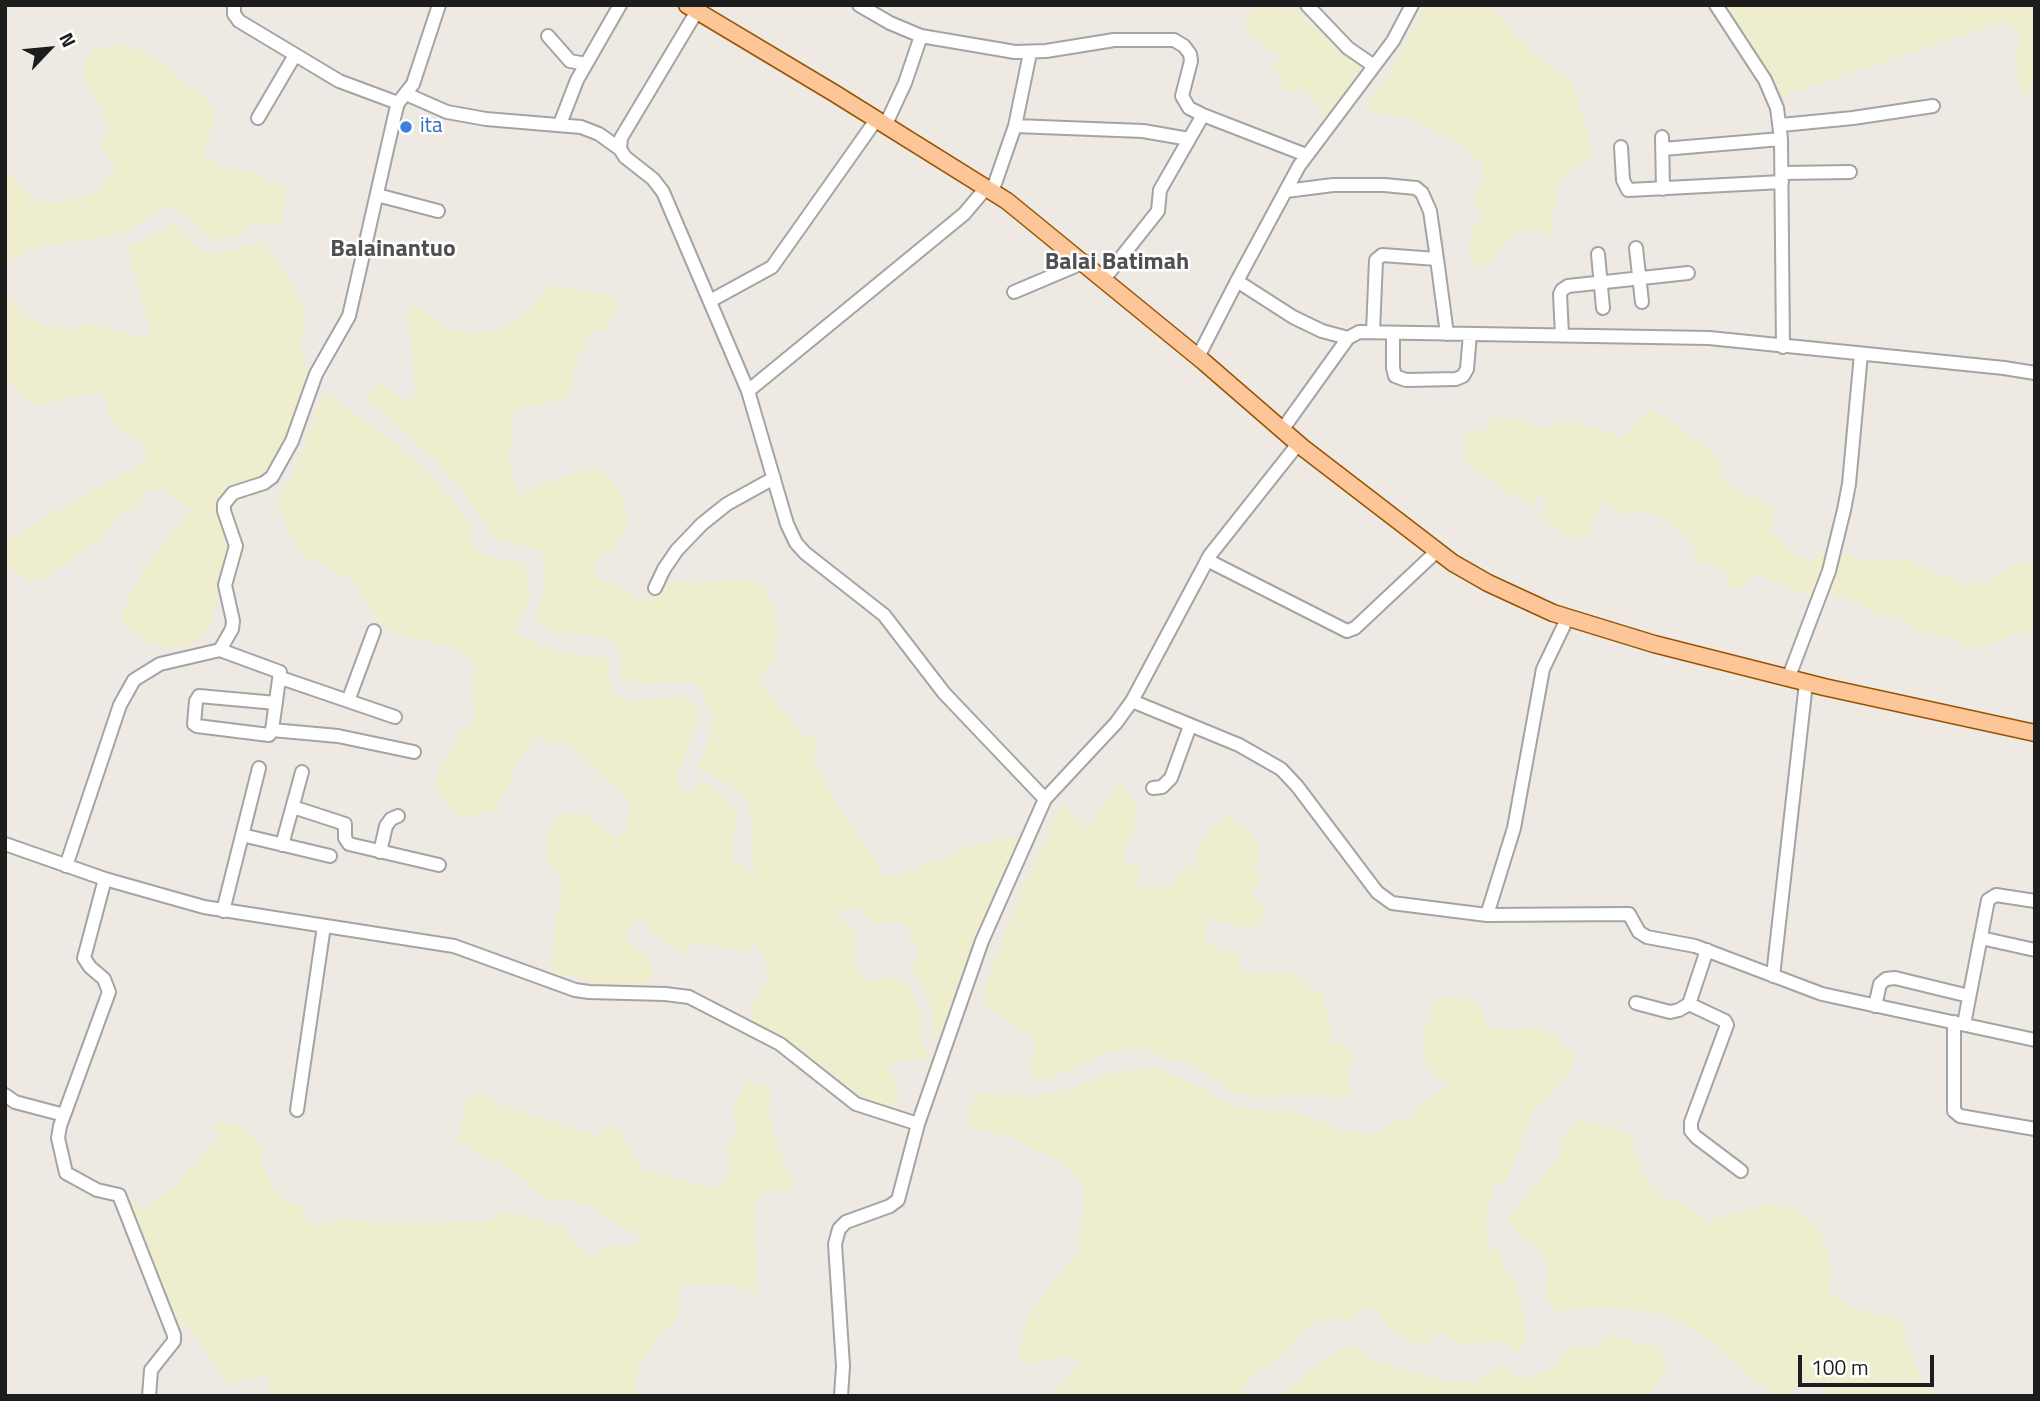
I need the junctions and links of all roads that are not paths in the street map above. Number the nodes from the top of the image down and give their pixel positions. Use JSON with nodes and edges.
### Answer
{"nodes":[{"id":1,"x":234,"y":5,"type":"edge"},
{"id":2,"x":439,"y":5,"type":"edge"},
{"id":3,"x":620,"y":5,"type":"edge"},
{"id":4,"x":859,"y":5,"type":"edge"},
{"id":5,"x":1307,"y":5,"type":"edge"},
{"id":6,"x":1412,"y":5,"type":"edge"},
{"id":7,"x":1716,"y":5,"type":"edge"},
{"id":8,"x":692,"y":8,"type":"edge"},
{"id":9,"x":548,"y":36,"type":"dead end"},
{"id":10,"x":921,"y":36,"type":"junction"},
{"id":11,"x":1030,"y":53,"type":"junction"},
{"id":12,"x":295,"y":55,"type":"junction"},
{"id":13,"x":586,"y":64,"type":"junction"},
{"id":14,"x":1374,"y":66,"type":"junction"},
{"id":15,"x":402,"y":98,"type":"junction"},
{"id":16,"x":1933,"y":106,"type":"dead end"},
{"id":17,"x":1203,"y":115,"type":"junction"},
{"id":18,"x":258,"y":118,"type":"dead end"},
{"id":19,"x":881,"y":123,"type":"junction"},
{"id":20,"x":560,"y":124,"type":"junction"},
{"id":21,"x":1781,"y":125,"type":"junction"},
{"id":22,"x":1015,"y":126,"type":"junction"},
{"id":23,"x":1189,"y":139,"type":"junction"},
{"id":24,"x":1781,"y":139,"type":"junction"},
{"id":25,"x":1621,"y":147,"type":"dead end"},
{"id":26,"x":620,"y":149,"type":"junction"},
{"id":27,"x":1306,"y":155,"type":"junction"},
{"id":28,"x":1850,"y":172,"type":"dead end"},
{"id":29,"x":1782,"y":178,"type":"junction"},
{"id":30,"x":1663,"y":189,"type":"junction"},
{"id":31,"x":989,"y":190,"type":"junction"},
{"id":32,"x":1286,"y":191,"type":"junction"},
{"id":33,"x":377,"y":195,"type":"junction"},
{"id":34,"x":438,"y":211,"type":"dead end"},
{"id":35,"x":1636,"y":248,"type":"dead end"},
{"id":36,"x":1598,"y":254,"type":"dead end"},
{"id":37,"x":1437,"y":259,"type":"junction"},
{"id":38,"x":1085,"y":262,"type":"junction"},
{"id":39,"x":1688,"y":273,"type":"dead end"},
{"id":40,"x":1638,"y":278,"type":"junction"},
{"id":41,"x":1104,"y":279,"type":"junction"},
{"id":42,"x":1237,"y":281,"type":"junction"},
{"id":43,"x":1601,"y":282,"type":"junction"},
{"id":44,"x":1014,"y":292,"type":"dead end"},
{"id":45,"x":710,"y":301,"type":"junction"},
{"id":46,"x":1642,"y":302,"type":"dead end"},
{"id":47,"x":1603,"y":308,"type":"dead end"},
{"id":48,"x":1373,"y":332,"type":"junction"},
{"id":49,"x":1393,"y":333,"type":"junction"},
{"id":50,"x":1447,"y":334,"type":"junction"},
{"id":51,"x":1470,"y":334,"type":"junction"},
{"id":52,"x":1562,"y":335,"type":"junction"},
{"id":53,"x":1348,"y":338,"type":"junction"},
{"id":54,"x":1783,"y":347,"type":"junction"},
{"id":55,"x":1861,"y":354,"type":"junction"},
{"id":56,"x":1198,"y":357,"type":"junction"},
{"id":57,"x":2035,"y":373,"type":"edge"},
{"id":58,"x":748,"y":391,"type":"junction"},
{"id":59,"x":1282,"y":430,"type":"junction"},
{"id":60,"x":1298,"y":444,"type":"junction"},
{"id":61,"x":774,"y":478,"type":"junction"},
{"id":62,"x":1437,"y":551,"type":"junction"},
{"id":63,"x":1207,"y":560,"type":"junction"},
{"id":64,"x":656,"y":588,"type":"dead end"},
{"id":65,"x":1568,"y":617,"type":"junction"},
{"id":66,"x":374,"y":631,"type":"dead end"},
{"id":67,"x":220,"y":650,"type":"junction"},
{"id":68,"x":281,"y":678,"type":"junction"},
{"id":69,"x":1788,"y":679,"type":"junction"},
{"id":70,"x":1806,"y":683,"type":"junction"},
{"id":71,"x":348,"y":701,"type":"junction"},
{"id":72,"x":1132,"y":701,"type":"junction"},
{"id":73,"x":276,"y":703,"type":"junction"},
{"id":74,"x":395,"y":717,"type":"dead end"},
{"id":75,"x":1191,"y":726,"type":"junction"},
{"id":76,"x":272,"y":730,"type":"junction"},
{"id":77,"x":2035,"y":733,"type":"edge"},
{"id":78,"x":414,"y":752,"type":"dead end"},
{"id":79,"x":259,"y":768,"type":"dead end"},
{"id":80,"x":302,"y":772,"type":"dead end"},
{"id":81,"x":1153,"y":788,"type":"dead end"},
{"id":82,"x":1045,"y":799,"type":"junction"},
{"id":83,"x":293,"y":807,"type":"junction"},
{"id":84,"x":398,"y":816,"type":"dead end"},
{"id":85,"x":242,"y":835,"type":"junction"},
{"id":86,"x":5,"y":844,"type":"edge"},
{"id":87,"x":282,"y":845,"type":"junction"},
{"id":88,"x":380,"y":852,"type":"junction"},
{"id":89,"x":330,"y":856,"type":"dead end"},
{"id":90,"x":439,"y":865,"type":"dead end"},
{"id":91,"x":66,"y":866,"type":"junction"},
{"id":92,"x":105,"y":879,"type":"junction"},
{"id":93,"x":2035,"y":901,"type":"edge"},
{"id":94,"x":223,"y":911,"type":"junction"},
{"id":95,"x":1487,"y":915,"type":"junction"},
{"id":96,"x":324,"y":926,"type":"junction"},
{"id":97,"x":1981,"y":938,"type":"junction"},
{"id":98,"x":1707,"y":950,"type":"junction"},
{"id":99,"x":2035,"y":950,"type":"edge"},
{"id":100,"x":1773,"y":976,"type":"junction"},
{"id":101,"x":1969,"y":996,"type":"junction"},
{"id":102,"x":1636,"y":1003,"type":"dead end"},
{"id":103,"x":1689,"y":1004,"type":"junction"},
{"id":104,"x":1875,"y":1006,"type":"junction"},
{"id":105,"x":1959,"y":1023,"type":"junction"},
{"id":106,"x":2035,"y":1040,"type":"edge"},
{"id":107,"x":5,"y":1095,"type":"edge"},
{"id":108,"x":297,"y":1110,"type":"dead end"},
{"id":109,"x":64,"y":1115,"type":"junction"},
{"id":110,"x":918,"y":1124,"type":"junction"},
{"id":111,"x":2035,"y":1129,"type":"edge"},
{"id":112,"x":1741,"y":1171,"type":"dead end"},
{"id":113,"x":149,"y":1396,"type":"edge"},
{"id":114,"x":841,"y":1396,"type":"edge"}],
"edges":[{"from":1,"to":12,"type":"street"},
{"from":2,"to":15,"type":"street"},
{"from":3,"to":13,"type":"street"},
{"from":4,"to":10,"type":"street"},
{"from":5,"to":14,"type":"street"},
{"from":6,"to":14,"type":"street"},
{"from":7,"to":21,"type":"street"},
{"from":8,"to":19,"type":"main road"},
{"from":8,"to":26,"type":"street"},
{"from":9,"to":13,"type":"street"},
{"from":10,"to":11,"type":"street"},
{"from":10,"to":19,"type":"street"},
{"from":11,"to":17,"type":"street"},
{"from":11,"to":22,"type":"street"},
{"from":12,"to":15,"type":"street"},
{"from":12,"to":18,"type":"street"},
{"from":13,"to":20,"type":"street"},
{"from":14,"to":27,"type":"street"},
{"from":15,"to":20,"type":"street"},
{"from":15,"to":33,"type":"street"},
{"from":16,"to":21,"type":"street"},
{"from":17,"to":23,"type":"street"},
{"from":17,"to":27,"type":"street"},
{"from":19,"to":31,"type":"main road"},
{"from":19,"to":45,"type":"street"},
{"from":20,"to":26,"type":"street"},
{"from":21,"to":24,"type":"street"},
{"from":22,"to":23,"type":"street"},
{"from":22,"to":31,"type":"street"},
{"from":23,"to":41,"type":"street"},
{"from":24,"to":29,"type":"street"},
{"from":24,"to":30,"type":"street"},
{"from":25,"to":30,"type":"street"},
{"from":26,"to":45,"type":"street"},
{"from":27,"to":32,"type":"street"},
{"from":28,"to":29,"type":"street"},
{"from":29,"to":30,"type":"street"},
{"from":29,"to":54,"type":"street"},
{"from":31,"to":38,"type":"main road"},
{"from":31,"to":58,"type":"street"},
{"from":32,"to":37,"type":"street"},
{"from":32,"to":42,"type":"street"},
{"from":33,"to":34,"type":"street"},
{"from":33,"to":67,"type":"street"},
{"from":35,"to":40,"type":"street"},
{"from":36,"to":43,"type":"street"},
{"from":37,"to":48,"type":"street"},
{"from":37,"to":50,"type":"street"},
{"from":38,"to":41,"type":"main road"},
{"from":38,"to":44,"type":"street"},
{"from":39,"to":40,"type":"street"},
{"from":40,"to":43,"type":"street"},
{"from":40,"to":46,"type":"street"},
{"from":41,"to":56,"type":"main road"},
{"from":42,"to":53,"type":"street"},
{"from":42,"to":56,"type":"street"},
{"from":43,"to":47,"type":"street"},
{"from":43,"to":52,"type":"street"},
{"from":45,"to":58,"type":"street"},
{"from":48,"to":49,"type":"street"},
{"from":48,"to":53,"type":"street"},
{"from":49,"to":50,"type":"street"},
{"from":49,"to":51,"type":"street"},
{"from":50,"to":51,"type":"street"},
{"from":51,"to":52,"type":"street"},
{"from":52,"to":54,"type":"street"},
{"from":53,"to":59,"type":"street"},
{"from":54,"to":55,"type":"street"},
{"from":55,"to":57,"type":"street"},
{"from":55,"to":69,"type":"street"},
{"from":56,"to":59,"type":"main road"},
{"from":58,"to":61,"type":"street"},
{"from":59,"to":60,"type":"main road"},
{"from":60,"to":62,"type":"main road"},
{"from":60,"to":63,"type":"street"},
{"from":61,"to":64,"type":"street"},
{"from":61,"to":82,"type":"street"},
{"from":62,"to":63,"type":"street"},
{"from":62,"to":65,"type":"main road"},
{"from":63,"to":72,"type":"street"},
{"from":65,"to":69,"type":"main road"},
{"from":65,"to":95,"type":"street"},
{"from":66,"to":71,"type":"street"},
{"from":67,"to":68,"type":"street"},
{"from":67,"to":91,"type":"street"},
{"from":68,"to":71,"type":"street"},
{"from":68,"to":73,"type":"street"},
{"from":69,"to":70,"type":"main road"},
{"from":70,"to":77,"type":"main road"},
{"from":70,"to":100,"type":"street"},
{"from":71,"to":74,"type":"street"},
{"from":72,"to":75,"type":"street"},
{"from":72,"to":82,"type":"street"},
{"from":73,"to":76,"type":"street"},
{"from":73,"to":76,"type":"street"},
{"from":75,"to":81,"type":"street"},
{"from":75,"to":95,"type":"street"},
{"from":76,"to":78,"type":"street"},
{"from":79,"to":85,"type":"street"},
{"from":80,"to":83,"type":"street"},
{"from":82,"to":110,"type":"street"},
{"from":83,"to":87,"type":"street"},
{"from":83,"to":88,"type":"street"},
{"from":84,"to":88,"type":"street"},
{"from":85,"to":87,"type":"street"},
{"from":85,"to":94,"type":"street"},
{"from":86,"to":91,"type":"street"},
{"from":87,"to":89,"type":"street"},
{"from":88,"to":90,"type":"street"},
{"from":91,"to":92,"type":"street"},
{"from":92,"to":94,"type":"street"},
{"from":92,"to":109,"type":"street"},
{"from":93,"to":97,"type":"street"},
{"from":94,"to":96,"type":"street"},
{"from":95,"to":98,"type":"street"},
{"from":96,"to":108,"type":"street"},
{"from":96,"to":110,"type":"street"},
{"from":97,"to":99,"type":"street"},
{"from":97,"to":101,"type":"street"},
{"from":98,"to":100,"type":"street"},
{"from":98,"to":103,"type":"street"},
{"from":100,"to":104,"type":"street"},
{"from":101,"to":104,"type":"street"},
{"from":101,"to":105,"type":"street"},
{"from":102,"to":103,"type":"street"},
{"from":103,"to":112,"type":"street"},
{"from":104,"to":105,"type":"street"},
{"from":105,"to":106,"type":"street"},
{"from":105,"to":111,"type":"street"},
{"from":107,"to":109,"type":"street"},
{"from":109,"to":113,"type":"street"},
{"from":110,"to":114,"type":"street"}]}
